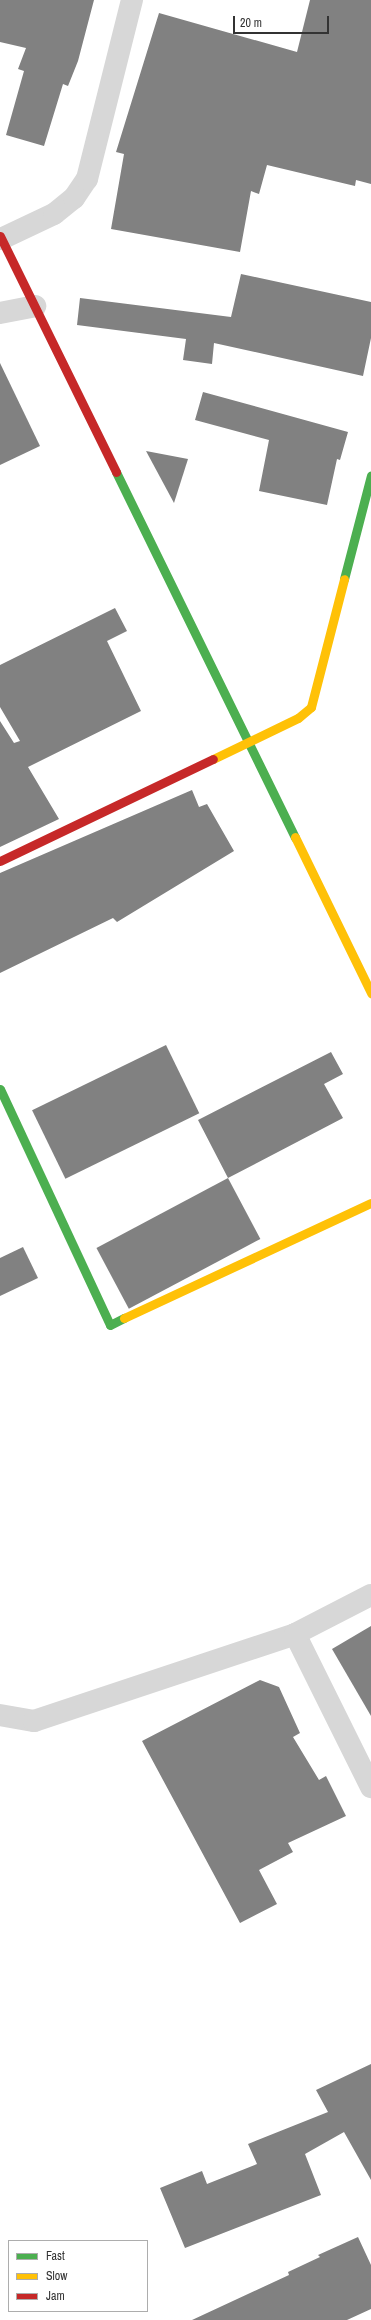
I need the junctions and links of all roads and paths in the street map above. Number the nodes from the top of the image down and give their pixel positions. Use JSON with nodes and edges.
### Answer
{"nodes":[{"id":1,"x":132,"y":0,"type":"edge"},
{"id":2,"x":1,"y":238,"type":"edge"},
{"id":3,"x":34,"y":306,"type":"junction"},
{"id":4,"x":0,"y":313,"type":"edge"},
{"id":5,"x":371,"y":475,"type":"edge"},
{"id":6,"x":249,"y":742,"type":"junction"},
{"id":7,"x":0,"y":861,"type":"edge"},
{"id":8,"x":371,"y":993,"type":"edge"},
{"id":9,"x":0,"y":1089,"type":"edge"},
{"id":10,"x":371,"y":1203,"type":"edge"},
{"id":11,"x":371,"y":1594,"type":"edge"},
{"id":12,"x":295,"y":1634,"type":"junction"},
{"id":13,"x":0,"y":1715,"type":"edge"},
{"id":14,"x":371,"y":1787,"type":"edge"}],
"edges":[{"from":1,"to":2,"type":"street"},
{"from":2,"to":3,"type":"street"},
{"from":3,"to":4,"type":"street"},
{"from":3,"to":6,"type":"street"},
{"from":5,"to":6,"type":"street"},
{"from":6,"to":7,"type":"street"},
{"from":6,"to":8,"type":"street"},
{"from":9,"to":10,"type":"street"},
{"from":11,"to":12,"type":"street"},
{"from":12,"to":13,"type":"street"},
{"from":12,"to":14,"type":"street"}]}
